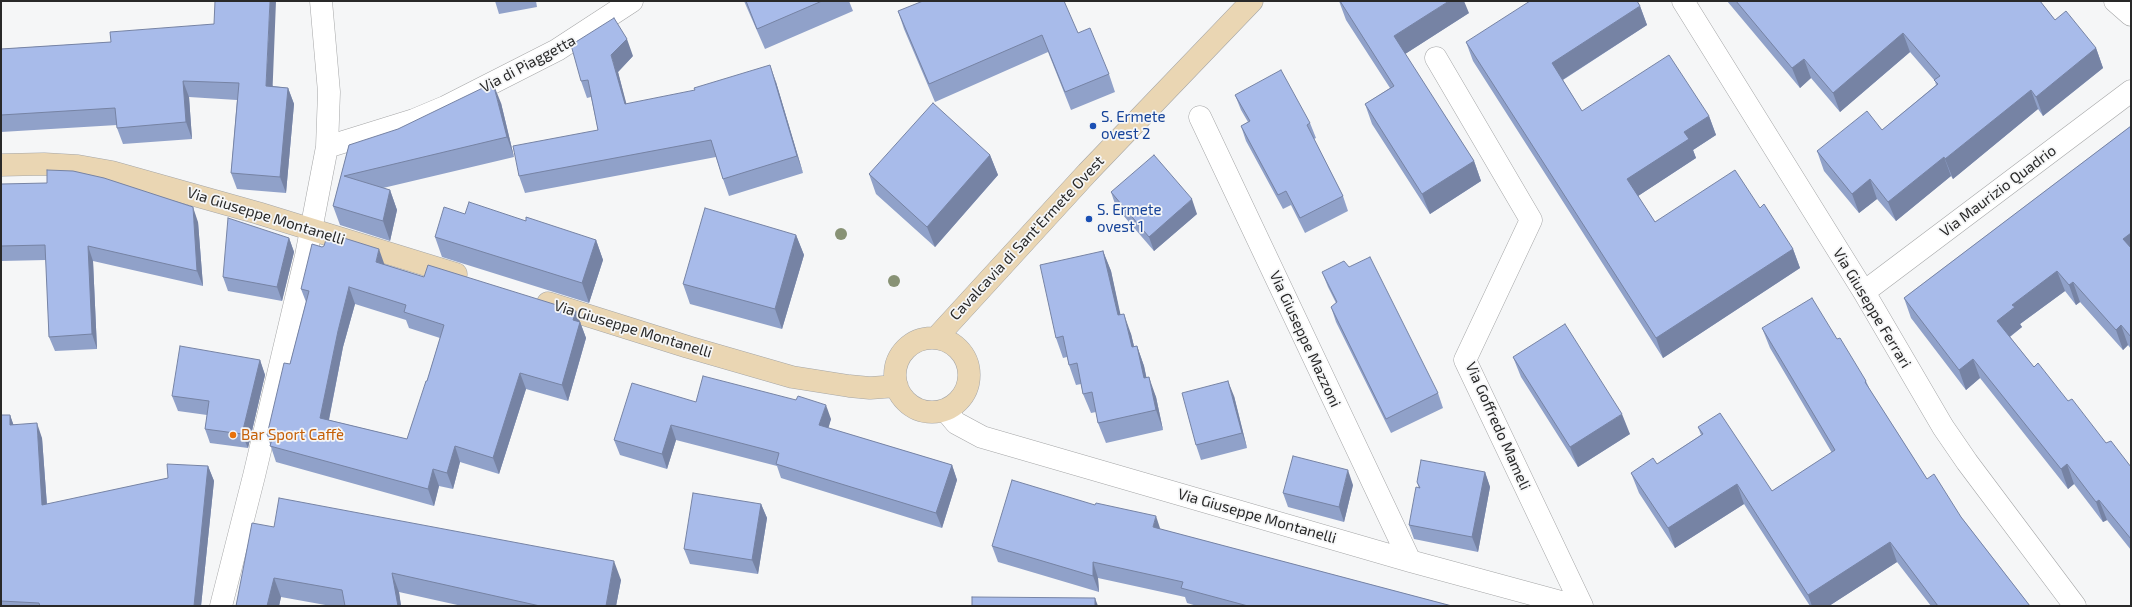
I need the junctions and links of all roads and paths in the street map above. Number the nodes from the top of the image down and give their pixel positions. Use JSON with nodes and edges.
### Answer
{"nodes":[{"id":1,"x":321,"y":1,"type":"edge"},
{"id":2,"x":632,"y":1,"type":"edge"},
{"id":3,"x":1252,"y":1,"type":"edge"},
{"id":4,"x":1683,"y":1,"type":"edge"},
{"id":5,"x":2115,"y":1,"type":"edge"},
{"id":6,"x":2131,"y":15,"type":"edge"},
{"id":7,"x":1436,"y":58,"type":"dead end"},
{"id":8,"x":2131,"y":90,"type":"edge"},
{"id":9,"x":1200,"y":117,"type":"dead end"},
{"id":10,"x":327,"y":147,"type":"junction"},
{"id":11,"x":1,"y":165,"type":"edge"},
{"id":12,"x":311,"y":229,"type":"junction"},
{"id":13,"x":477,"y":281,"type":"edge"},
{"id":14,"x":1864,"y":292,"type":"junction"},
{"id":15,"x":530,"y":297,"type":"edge"},
{"id":16,"x":936,"y":338,"type":"junction"},
{"id":17,"x":897,"y":386,"type":"junction"},
{"id":18,"x":946,"y":411,"type":"junction"},
{"id":19,"x":1410,"y":561,"type":"junction"},
{"id":20,"x":221,"y":606,"type":"edge"},
{"id":21,"x":1576,"y":606,"type":"edge"},
{"id":22,"x":1582,"y":606,"type":"edge"},
{"id":23,"x":2075,"y":606,"type":"edge"}],
"edges":[{"from":1,"to":10,"type":"street"},
{"from":2,"to":10,"type":"street","name":"Via di Piaggetta"},
{"from":3,"to":16,"type":"street","name":"Cavalcavia di Sant'Ermete Ovest"},
{"from":4,"to":14,"type":"street","name":"Via Giuseppe Ferrari"},
{"from":5,"to":6,"type":"street"},
{"from":7,"to":22,"type":"street","name":"Via Goffredo Mameli"},
{"from":8,"to":14,"type":"street","name":"Via Maurizio Quadrio"},
{"from":9,"to":19,"type":"street","name":"Via Giuseppe Mazzoni"},
{"from":10,"to":12,"type":"street"},
{"from":11,"to":12,"type":"street","name":"Via Giuseppe Montanelli"},
{"from":12,"to":13,"type":"street","name":"Via Giuseppe Montanelli"},
{"from":12,"to":20,"type":"street"},
{"from":14,"to":23,"type":"street","name":"Via Giuseppe Ferrari"},
{"from":15,"to":17,"type":"street","name":"Via Giuseppe Montanelli"},
{"from":16,"to":17,"type":"street"},
{"from":16,"to":18,"type":"street"},
{"from":17,"to":18,"type":"street"},
{"from":18,"to":19,"type":"street","name":"Via Giuseppe Montanelli"},
{"from":19,"to":21,"type":"street","name":"Via Giuseppe Montanelli"}]}
